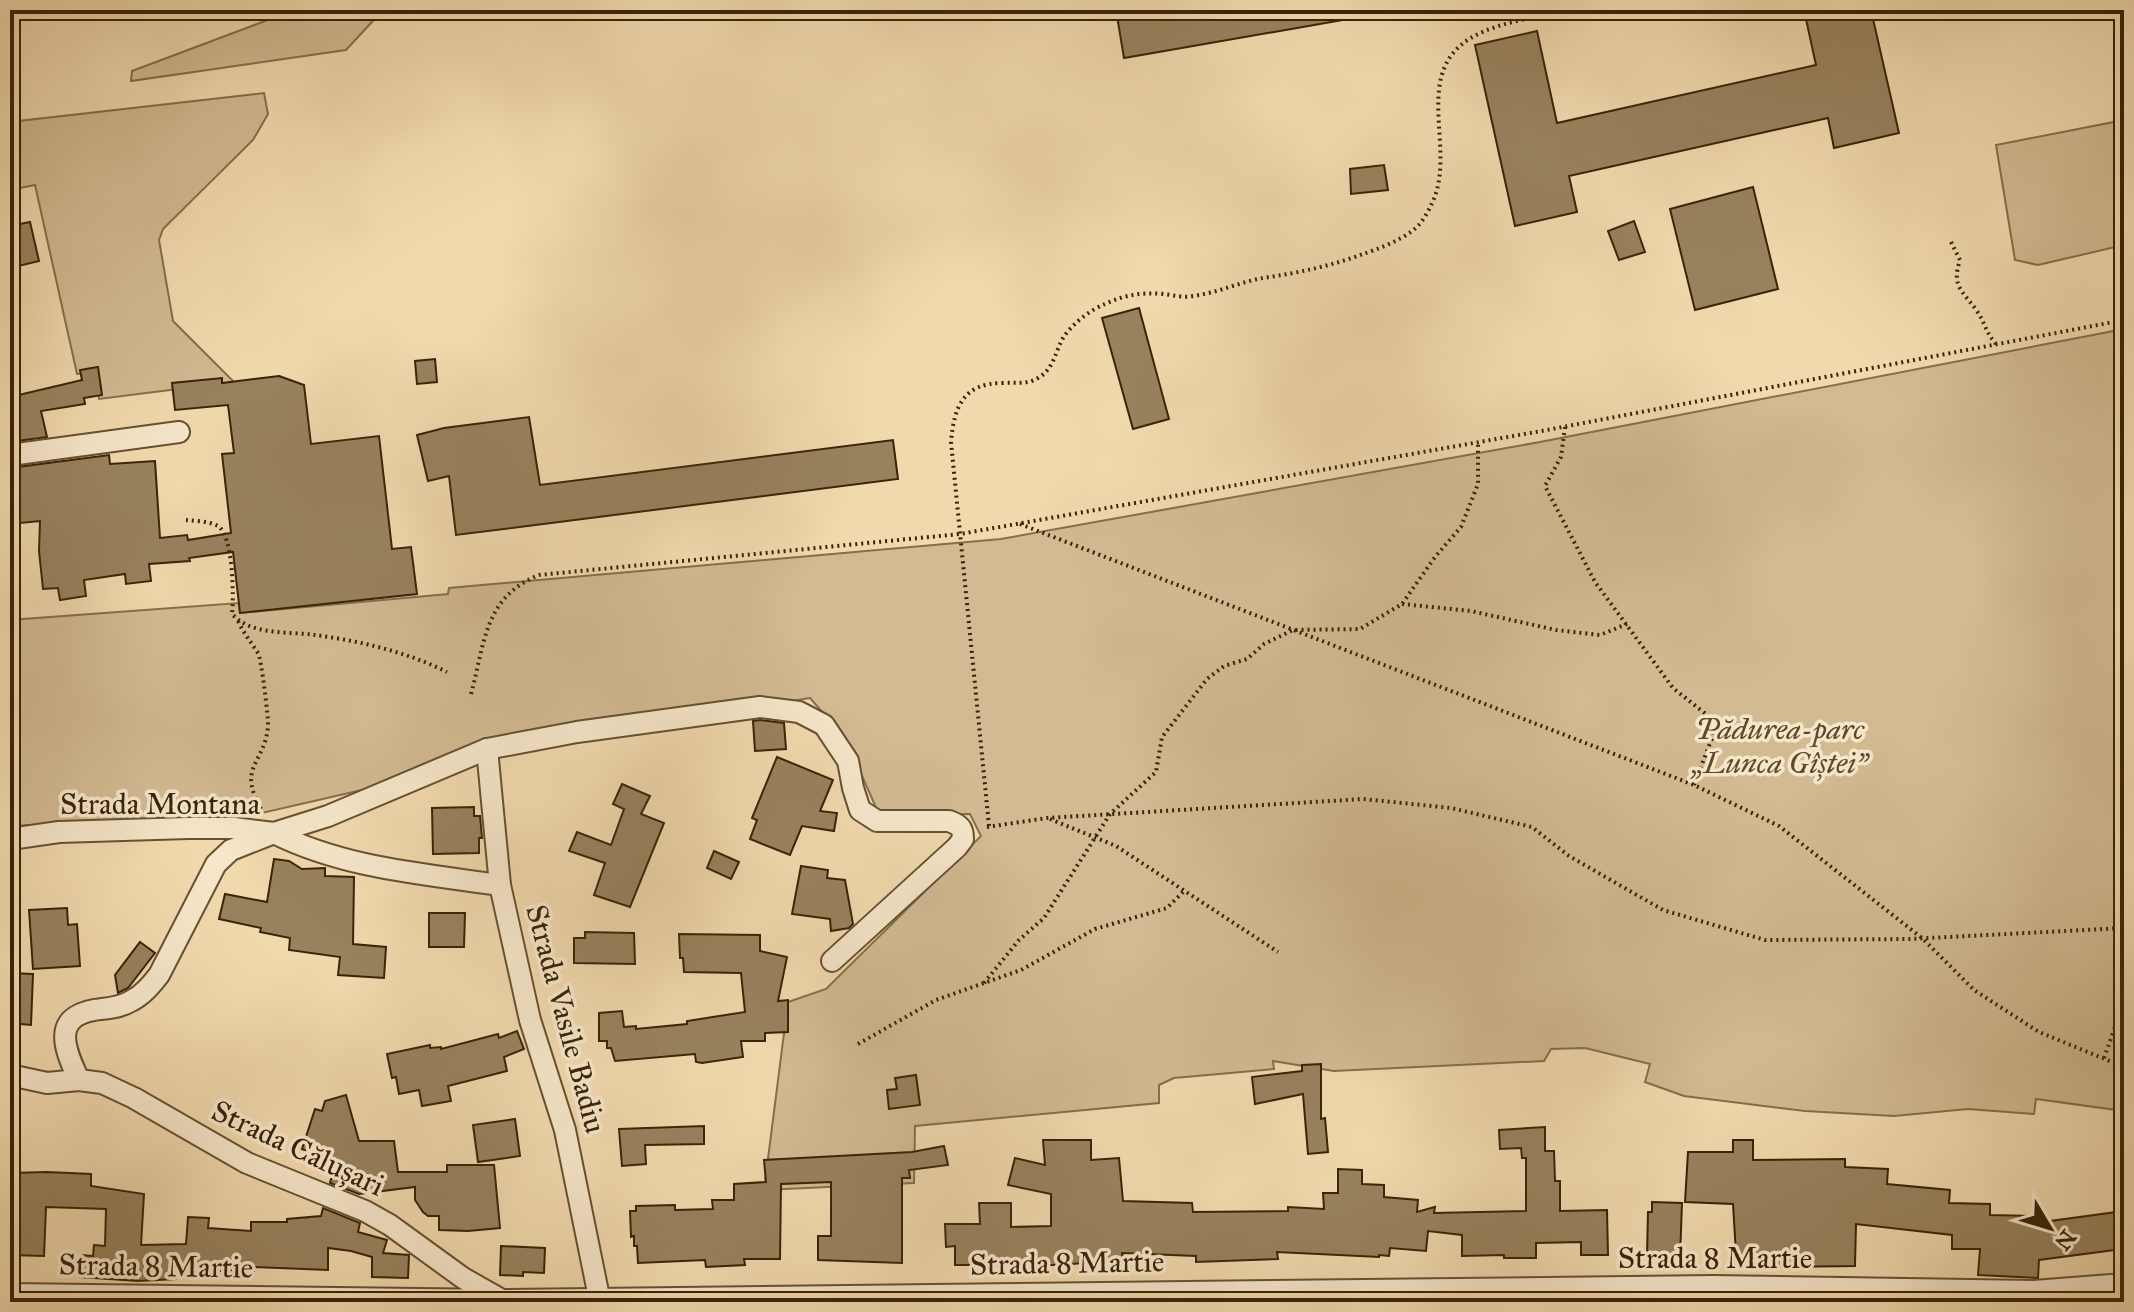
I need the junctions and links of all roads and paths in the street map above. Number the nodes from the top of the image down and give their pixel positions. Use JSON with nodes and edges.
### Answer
{"nodes":[{"id":1,"x":1568,"y":10,"type":"edge"},
{"id":2,"x":1951,"y":242,"type":"dead end"},
{"id":3,"x":2124,"y":320,"type":"edge"},
{"id":4,"x":1996,"y":344,"type":"junction"},
{"id":5,"x":1565,"y":427,"type":"junction"},
{"id":6,"x":179,"y":432,"type":"dead end"},
{"id":7,"x":1478,"y":442,"type":"junction"},
{"id":8,"x":10,"y":455,"type":"edge"},
{"id":9,"x":186,"y":520,"type":"dead end"},
{"id":10,"x":1017,"y":523,"type":"junction"},
{"id":11,"x":960,"y":534,"type":"junction"},
{"id":12,"x":1402,"y":604,"type":"junction"},
{"id":13,"x":238,"y":621,"type":"junction"},
{"id":14,"x":1627,"y":624,"type":"junction"},
{"id":15,"x":1293,"y":630,"type":"junction"},
{"id":16,"x":447,"y":672,"type":"dead end"},
{"id":17,"x":471,"y":694,"type":"dead end"},
{"id":18,"x":487,"y":749,"type":"junction"},
{"id":19,"x":1694,"y":785,"type":"junction"},
{"id":20,"x":1110,"y":814,"type":"junction"},
{"id":21,"x":1047,"y":818,"type":"junction"},
{"id":22,"x":989,"y":826,"type":"junction"},
{"id":23,"x":963,"y":830,"type":"junction"},
{"id":24,"x":274,"y":833,"type":"junction"},
{"id":25,"x":1093,"y":837,"type":"junction"},
{"id":26,"x":10,"y":839,"type":"edge"},
{"id":27,"x":500,"y":885,"type":"junction"},
{"id":28,"x":1183,"y":892,"type":"junction"},
{"id":29,"x":2124,"y":928,"type":"edge"},
{"id":30,"x":1922,"y":938,"type":"junction"},
{"id":31,"x":1278,"y":952,"type":"dead end"},
{"id":32,"x":832,"y":961,"type":"dead end"},
{"id":33,"x":984,"y":983,"type":"junction"},
{"id":34,"x":2124,"y":1002,"type":"edge"},
{"id":35,"x":858,"y":1044,"type":"dead end"},
{"id":36,"x":2104,"y":1058,"type":"junction"},
{"id":37,"x":2124,"y":1067,"type":"edge"},
{"id":38,"x":10,"y":1075,"type":"edge"},
{"id":39,"x":79,"y":1080,"type":"junction"},
{"id":40,"x":2124,"y":1284,"type":"edge"},
{"id":41,"x":10,"y":1294,"type":"edge"},
{"id":42,"x":1713,"y":1294,"type":"edge"},
{"id":43,"x":502,"y":1300,"type":"edge"},
{"id":44,"x":600,"y":1300,"type":"edge"}],
"edges":[{"from":1,"to":11,"type":"path"},
{"from":2,"to":4,"type":"path"},
{"from":3,"to":4,"type":"path"},
{"from":4,"to":5,"type":"path"},
{"from":5,"to":7,"type":"path"},
{"from":5,"to":14,"type":"path"},
{"from":6,"to":8,"type":"street"},
{"from":7,"to":10,"type":"path"},
{"from":7,"to":12,"type":"path"},
{"from":9,"to":13,"type":"path"},
{"from":10,"to":11,"type":"path"},
{"from":10,"to":15,"type":"path"},
{"from":11,"to":17,"type":"path"},
{"from":11,"to":22,"type":"path"},
{"from":12,"to":14,"type":"path"},
{"from":12,"to":15,"type":"path"},
{"from":13,"to":16,"type":"path"},
{"from":13,"to":24,"type":"path"},
{"from":14,"to":19,"type":"path"},
{"from":15,"to":19,"type":"path"},
{"from":15,"to":20,"type":"path"},
{"from":18,"to":23,"type":"street","name":"Strada Montana"},
{"from":18,"to":24,"type":"street","name":"Strada Montana"},
{"from":18,"to":27,"type":"street","name":"Strada Vasile Badiu"},
{"from":19,"to":30,"type":"path"},
{"from":20,"to":21,"type":"path"},
{"from":20,"to":25,"type":"path"},
{"from":20,"to":30,"type":"path"},
{"from":21,"to":22,"type":"path"},
{"from":21,"to":25,"type":"path"},
{"from":22,"to":23,"type":"path"},
{"from":23,"to":32,"type":"street"},
{"from":24,"to":26,"type":"street","name":"Strada Montana"},
{"from":24,"to":27,"type":"street"},
{"from":24,"to":39,"type":"street"},
{"from":25,"to":28,"type":"path"},
{"from":25,"to":33,"type":"path"},
{"from":27,"to":44,"type":"street","name":"Strada Vasile Badiu"},
{"from":28,"to":31,"type":"path"},
{"from":28,"to":33,"type":"path"},
{"from":29,"to":30,"type":"path"},
{"from":30,"to":36,"type":"path"},
{"from":33,"to":35,"type":"path"},
{"from":34,"to":36,"type":"path"},
{"from":36,"to":37,"type":"path"},
{"from":38,"to":39,"type":"street","name":"Strada Călușari"},
{"from":39,"to":43,"type":"street","name":"Strada Călușari"},
{"from":40,"to":42,"type":"street","name":"Strada 8 Martie"},
{"from":41,"to":43,"type":"street","name":"Strada 8 Martie"},
{"from":42,"to":44,"type":"street","name":"Strada 8 Martie"},
{"from":43,"to":44,"type":"street","name":"Strada 8 Martie"}]}
